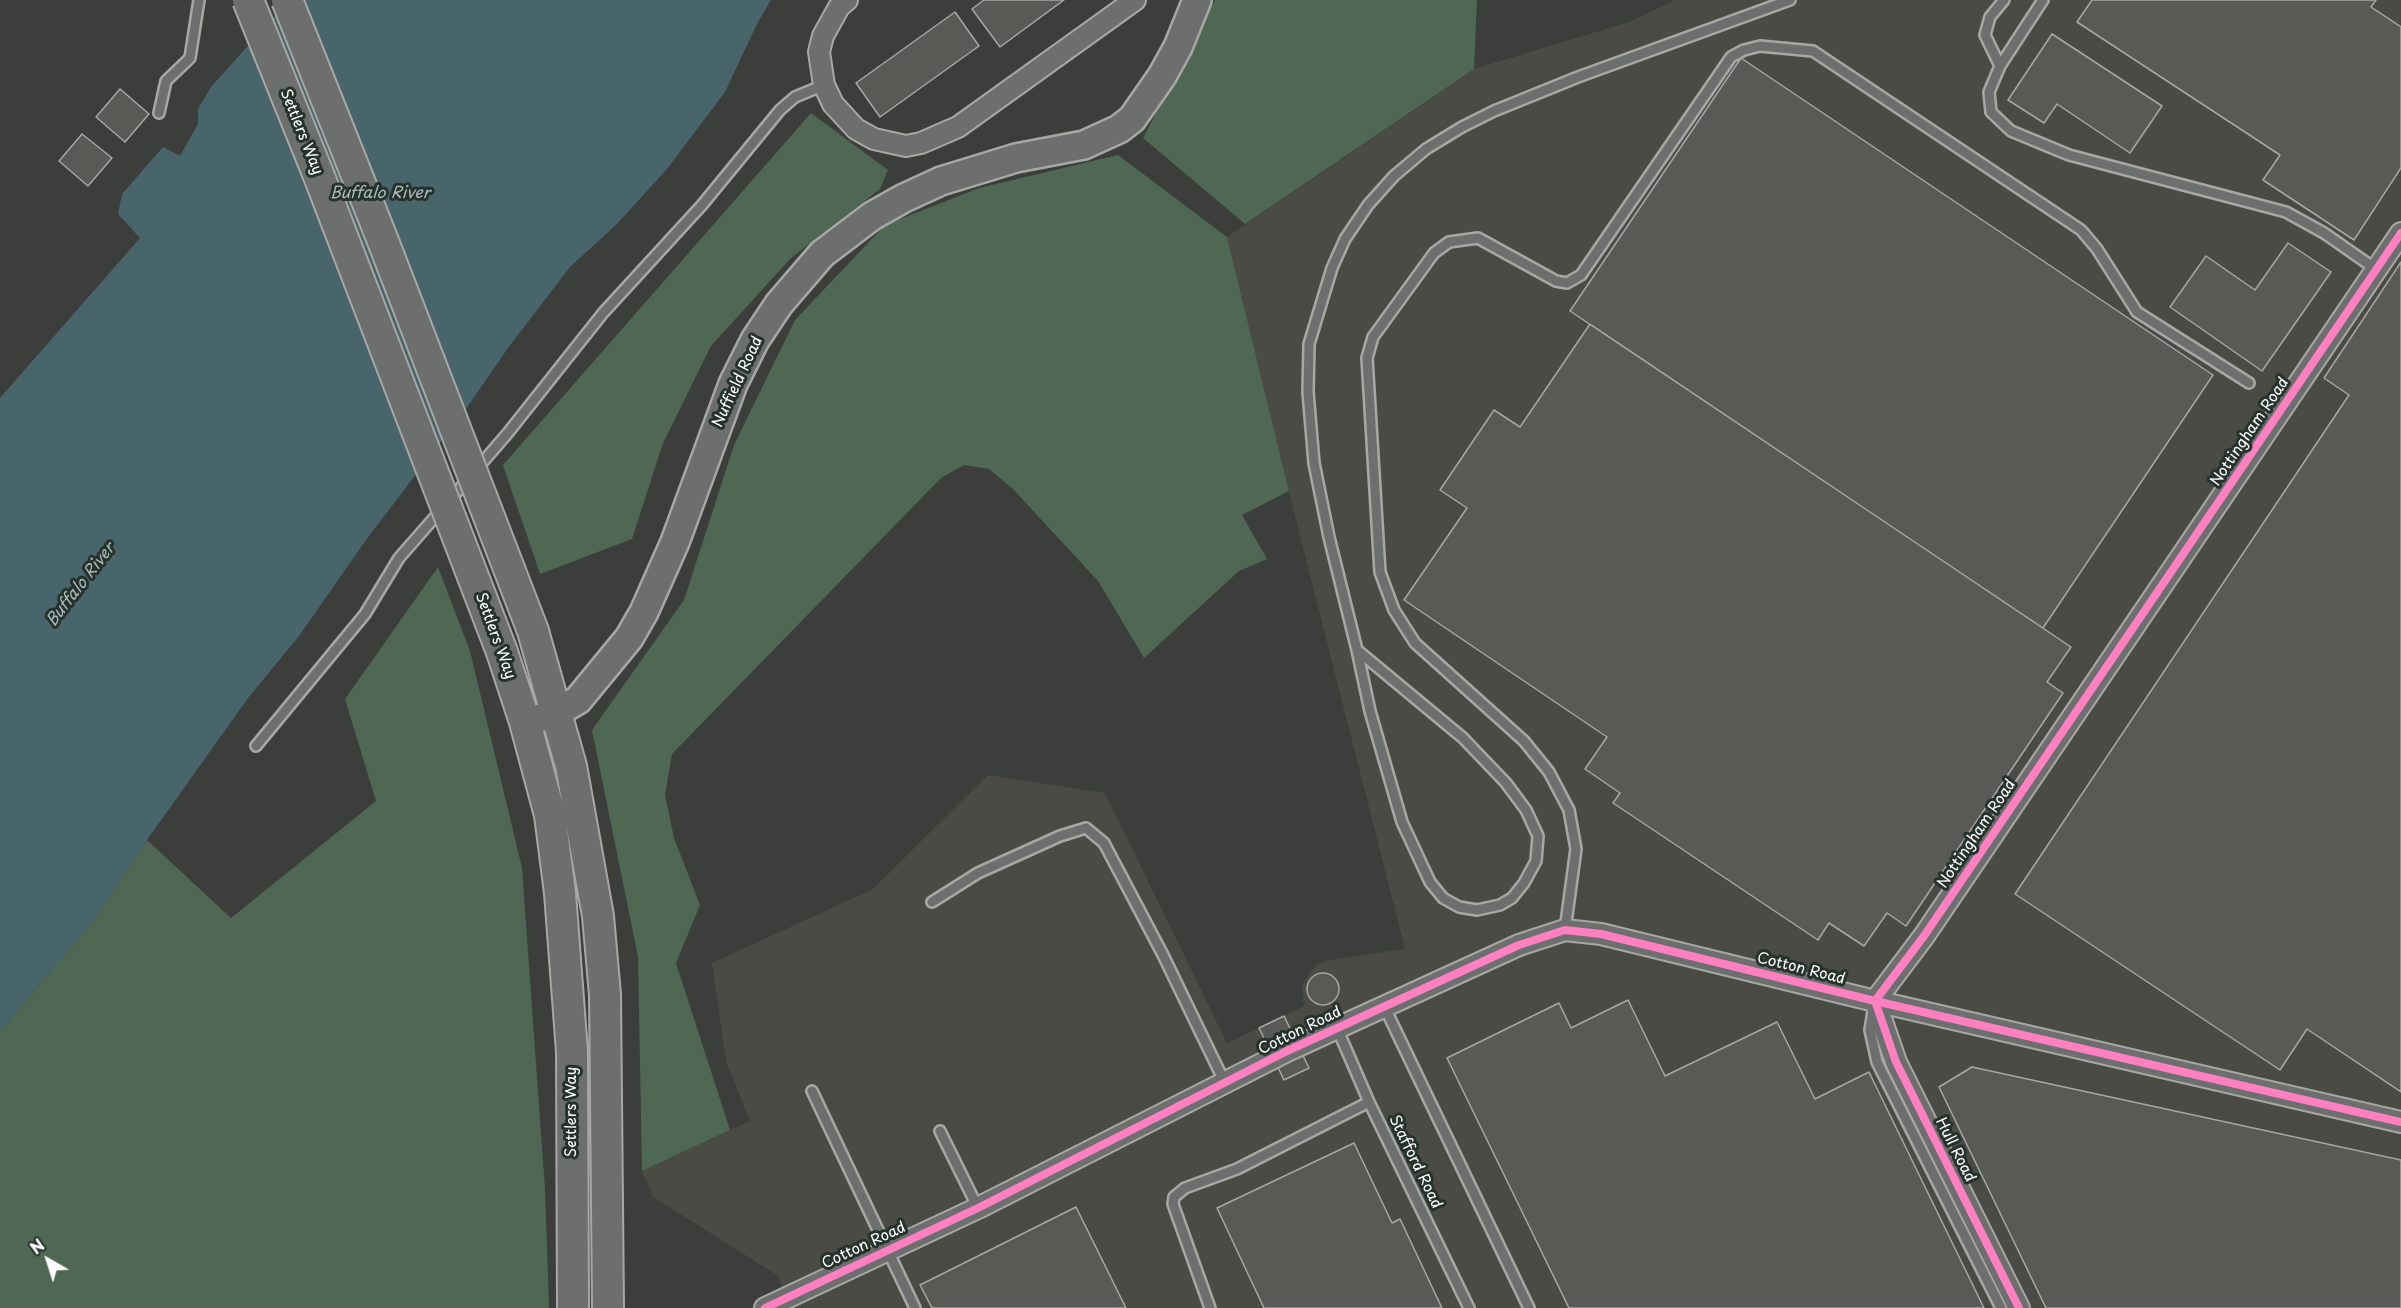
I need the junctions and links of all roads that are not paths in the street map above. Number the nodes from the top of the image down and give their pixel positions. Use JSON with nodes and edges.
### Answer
{"nodes":[{"id":1,"x":199,"y":0,"type":"edge"},
{"id":2,"x":248,"y":0,"type":"edge"},
{"id":3,"x":286,"y":0,"type":"edge"},
{"id":4,"x":847,"y":0,"type":"edge"},
{"id":5,"x":1135,"y":0,"type":"edge"},
{"id":6,"x":1197,"y":0,"type":"edge"},
{"id":7,"x":1790,"y":0,"type":"edge"},
{"id":8,"x":2004,"y":0,"type":"edge"},
{"id":9,"x":2043,"y":0,"type":"edge"},
{"id":10,"x":2000,"y":66,"type":"junction"},
{"id":11,"x":824,"y":85,"type":"junction"},
{"id":12,"x":159,"y":112,"type":"dead end"},
{"id":13,"x":2401,"y":233,"type":"edge"},
{"id":14,"x":2377,"y":270,"type":"junction"},
{"id":15,"x":2249,"y":383,"type":"dead end"},
{"id":16,"x":1357,"y":651,"type":"junction"},
{"id":17,"x":556,"y":713,"type":"junction"},
{"id":18,"x":525,"y":722,"type":"junction"},
{"id":19,"x":256,"y":746,"type":"dead end"},
{"id":20,"x":932,"y":902,"type":"dead end"},
{"id":21,"x":1564,"y":930,"type":"junction"},
{"id":22,"x":1875,"y":1001,"type":"junction"},
{"id":23,"x":1384,"y":1006,"type":"junction"},
{"id":24,"x":1337,"y":1028,"type":"junction"},
{"id":25,"x":1225,"y":1083,"type":"junction"},
{"id":26,"x":812,"y":1091,"type":"dead end"},
{"id":27,"x":1369,"y":1102,"type":"junction"},
{"id":28,"x":2401,"y":1122,"type":"edge"},
{"id":29,"x":940,"y":1131,"type":"dead end"},
{"id":30,"x":978,"y":1208,"type":"junction"},
{"id":31,"x":887,"y":1250,"type":"junction"},
{"id":32,"x":913,"y":1307,"type":"edge"},
{"id":33,"x":573,"y":1308,"type":"edge"},
{"id":34,"x":608,"y":1308,"type":"edge"},
{"id":35,"x":765,"y":1308,"type":"edge"},
{"id":36,"x":1210,"y":1308,"type":"edge"},
{"id":37,"x":1469,"y":1308,"type":"edge"},
{"id":38,"x":1529,"y":1308,"type":"edge"},
{"id":39,"x":2001,"y":1308,"type":"edge"},
{"id":40,"x":2019,"y":1308,"type":"edge"}],
"edges":[{"from":1,"to":12,"type":"lane"},
{"from":2,"to":18,"type":"main road","name":"Settlers Way","bridge":true},
{"from":3,"to":17,"type":"main road","bridge":true},
{"from":4,"to":11,"type":"street"},
{"from":5,"to":11,"type":"street"},
{"from":6,"to":17,"type":"street","name":"Nuffield Road"},
{"from":7,"to":16,"type":"lane"},
{"from":8,"to":10,"type":"lane"},
{"from":9,"to":10,"type":"lane"},
{"from":10,"to":14,"type":"lane"},
{"from":11,"to":19,"type":"lane"},
{"from":13,"to":14,"type":"street","name":"Nottingham Road"},
{"from":14,"to":22,"type":"street","name":"Nottingham Road"},
{"from":15,"to":21,"type":"lane"},
{"from":16,"to":16,"type":"lane"},
{"from":17,"to":18,"type":"street","name":"Nuffield Road"},
{"from":17,"to":34,"type":"main road"},
{"from":18,"to":33,"type":"main road","name":"Settlers Way"},
{"from":20,"to":25,"type":"lane"},
{"from":21,"to":22,"type":"street","name":"Cotton Road"},
{"from":21,"to":23,"type":"street","name":"Cotton Road"},
{"from":22,"to":28,"type":"street"},
{"from":22,"to":39,"type":"lane"},
{"from":22,"to":40,"type":"street","name":"Hull Road"},
{"from":23,"to":24,"type":"street","name":"Cotton Road"},
{"from":23,"to":38,"type":"lane"},
{"from":24,"to":25,"type":"street","name":"Cotton Road"},
{"from":24,"to":27,"type":"lane","name":"Stafford Road"},
{"from":25,"to":30,"type":"street","name":"Cotton Road"},
{"from":26,"to":31,"type":"lane"},
{"from":27,"to":36,"type":"lane"},
{"from":27,"to":37,"type":"lane","name":"Stafford Road"},
{"from":29,"to":30,"type":"lane"},
{"from":30,"to":31,"type":"street","name":"Cotton Road"},
{"from":31,"to":32,"type":"lane"},
{"from":31,"to":35,"type":"street","name":"Cotton Road"}]}
